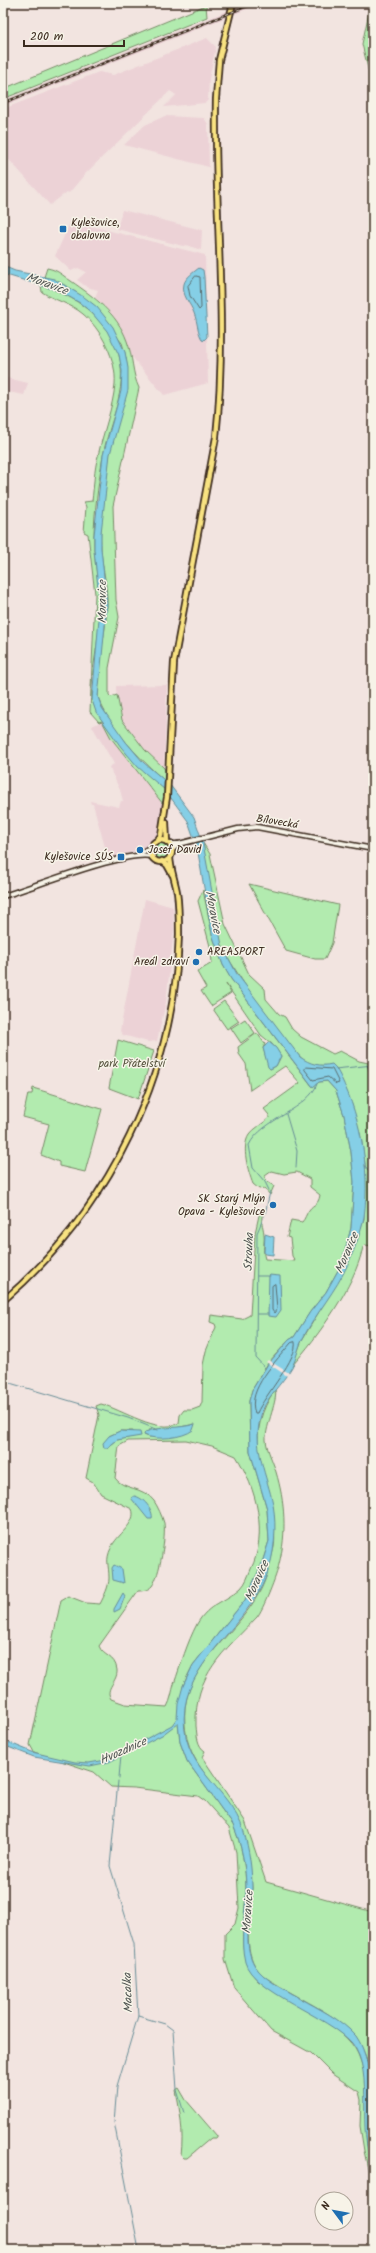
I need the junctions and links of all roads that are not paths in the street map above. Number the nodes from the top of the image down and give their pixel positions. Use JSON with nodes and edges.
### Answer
{"nodes":[{"id":1,"x":233,"y":3,"type":"edge"},
{"id":2,"x":166,"y":809,"type":"junction"},
{"id":3,"x":157,"y":841,"type":"junction"},
{"id":4,"x":168,"y":843,"type":"junction"},
{"id":5,"x":179,"y":844,"type":"junction"},
{"id":6,"x":151,"y":847,"type":"junction"},
{"id":7,"x":373,"y":849,"type":"edge"},
{"id":8,"x":172,"y":850,"type":"junction"},
{"id":9,"x":137,"y":856,"type":"junction"},
{"id":10,"x":170,"y":856,"type":"junction"},
{"id":11,"x":153,"y":857,"type":"junction"},
{"id":12,"x":162,"y":861,"type":"junction"},
{"id":13,"x":174,"y":877,"type":"junction"},
{"id":14,"x":3,"y":896,"type":"edge"},
{"id":15,"x":3,"y":1301,"type":"edge"},
{"id":16,"x":3,"y":2244,"type":"edge"},
{"id":17,"x":6,"y":2250,"type":"edge"}],
"edges":[{"from":1,"to":2,"type":"main road"},
{"from":2,"to":3,"type":"main road"},
{"from":2,"to":4,"type":"main road"},
{"from":3,"to":4,"type":"main road"},
{"from":3,"to":6,"type":"main road"},
{"from":4,"to":5,"type":"main road"},
{"from":4,"to":8,"type":"main road"},
{"from":5,"to":7,"type":"main road","name":"Bílovecká"},
{"from":5,"to":8,"type":"main road"},
{"from":6,"to":9,"type":"main road"},
{"from":6,"to":11,"type":"main road"},
{"from":8,"to":10,"type":"main road"},
{"from":9,"to":11,"type":"main road"},
{"from":9,"to":14,"type":"main road"},
{"from":10,"to":12,"type":"main road"},
{"from":10,"to":13,"type":"main road"},
{"from":11,"to":12,"type":"main road"},
{"from":12,"to":13,"type":"main road"},
{"from":13,"to":15,"type":"main road"},
{"from":16,"to":17,"type":"main road"}]}
